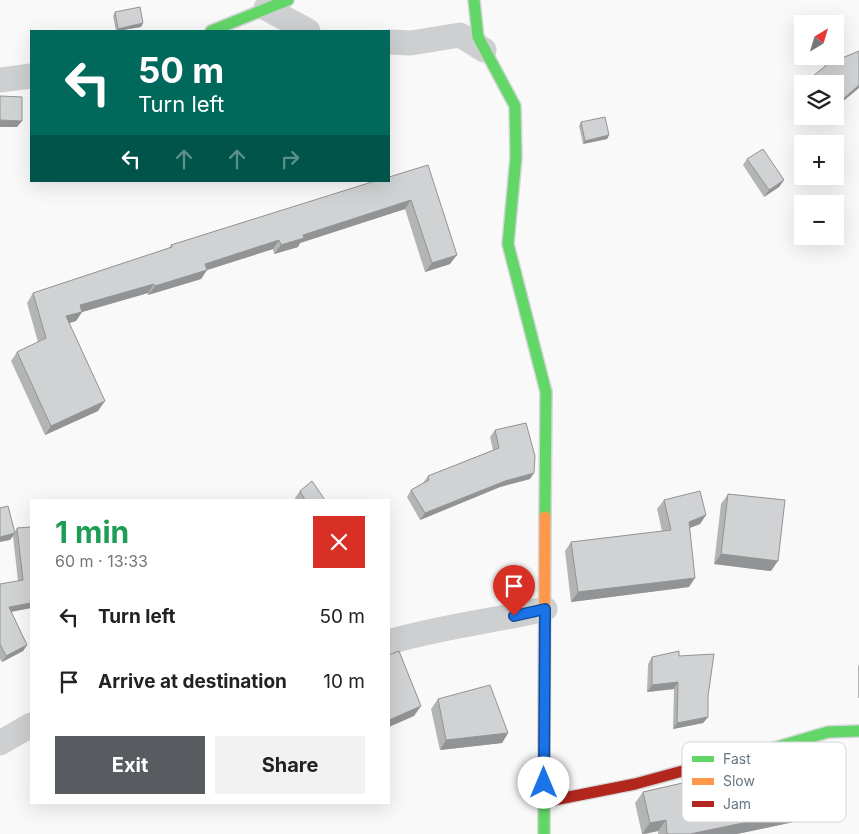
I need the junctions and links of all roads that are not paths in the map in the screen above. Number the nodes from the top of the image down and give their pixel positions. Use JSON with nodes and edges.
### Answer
{"nodes":[{"id":1,"x":474,"y":0,"type":"edge"},
{"id":2,"x":277,"y":4,"type":"edge"},
{"id":3,"x":213,"y":30,"type":"edge"},
{"id":4,"x":307,"y":30,"type":"edge"},
{"id":5,"x":390,"y":42,"type":"edge"},
{"id":6,"x":484,"y":50,"type":"junction"},
{"id":7,"x":30,"y":76,"type":"edge"},
{"id":8,"x":0,"y":80,"type":"edge"},
{"id":9,"x":545,"y":609,"type":"junction"},
{"id":10,"x":390,"y":642,"type":"edge"},
{"id":11,"x":30,"y":726,"type":"edge"},
{"id":12,"x":859,"y":731,"type":"edge"},
{"id":13,"x":794,"y":742,"type":"edge"},
{"id":14,"x":0,"y":743,"type":"edge"},
{"id":15,"x":682,"y":771,"type":"edge"},
{"id":16,"x":544,"y":802,"type":"junction"},
{"id":17,"x":544,"y":834,"type":"edge"}],
"edges":[{"from":1,"to":6,"type":"street"},
{"from":2,"to":3,"type":"street"},
{"from":2,"to":4,"type":"street"},
{"from":5,"to":6,"type":"street"},
{"from":6,"to":9,"type":"street"},
{"from":7,"to":8,"type":"street"},
{"from":9,"to":10,"type":"street"},
{"from":9,"to":16,"type":"street"},
{"from":11,"to":14,"type":"street"},
{"from":12,"to":13,"type":"street"},
{"from":15,"to":16,"type":"street"},
{"from":16,"to":17,"type":"street"}]}
